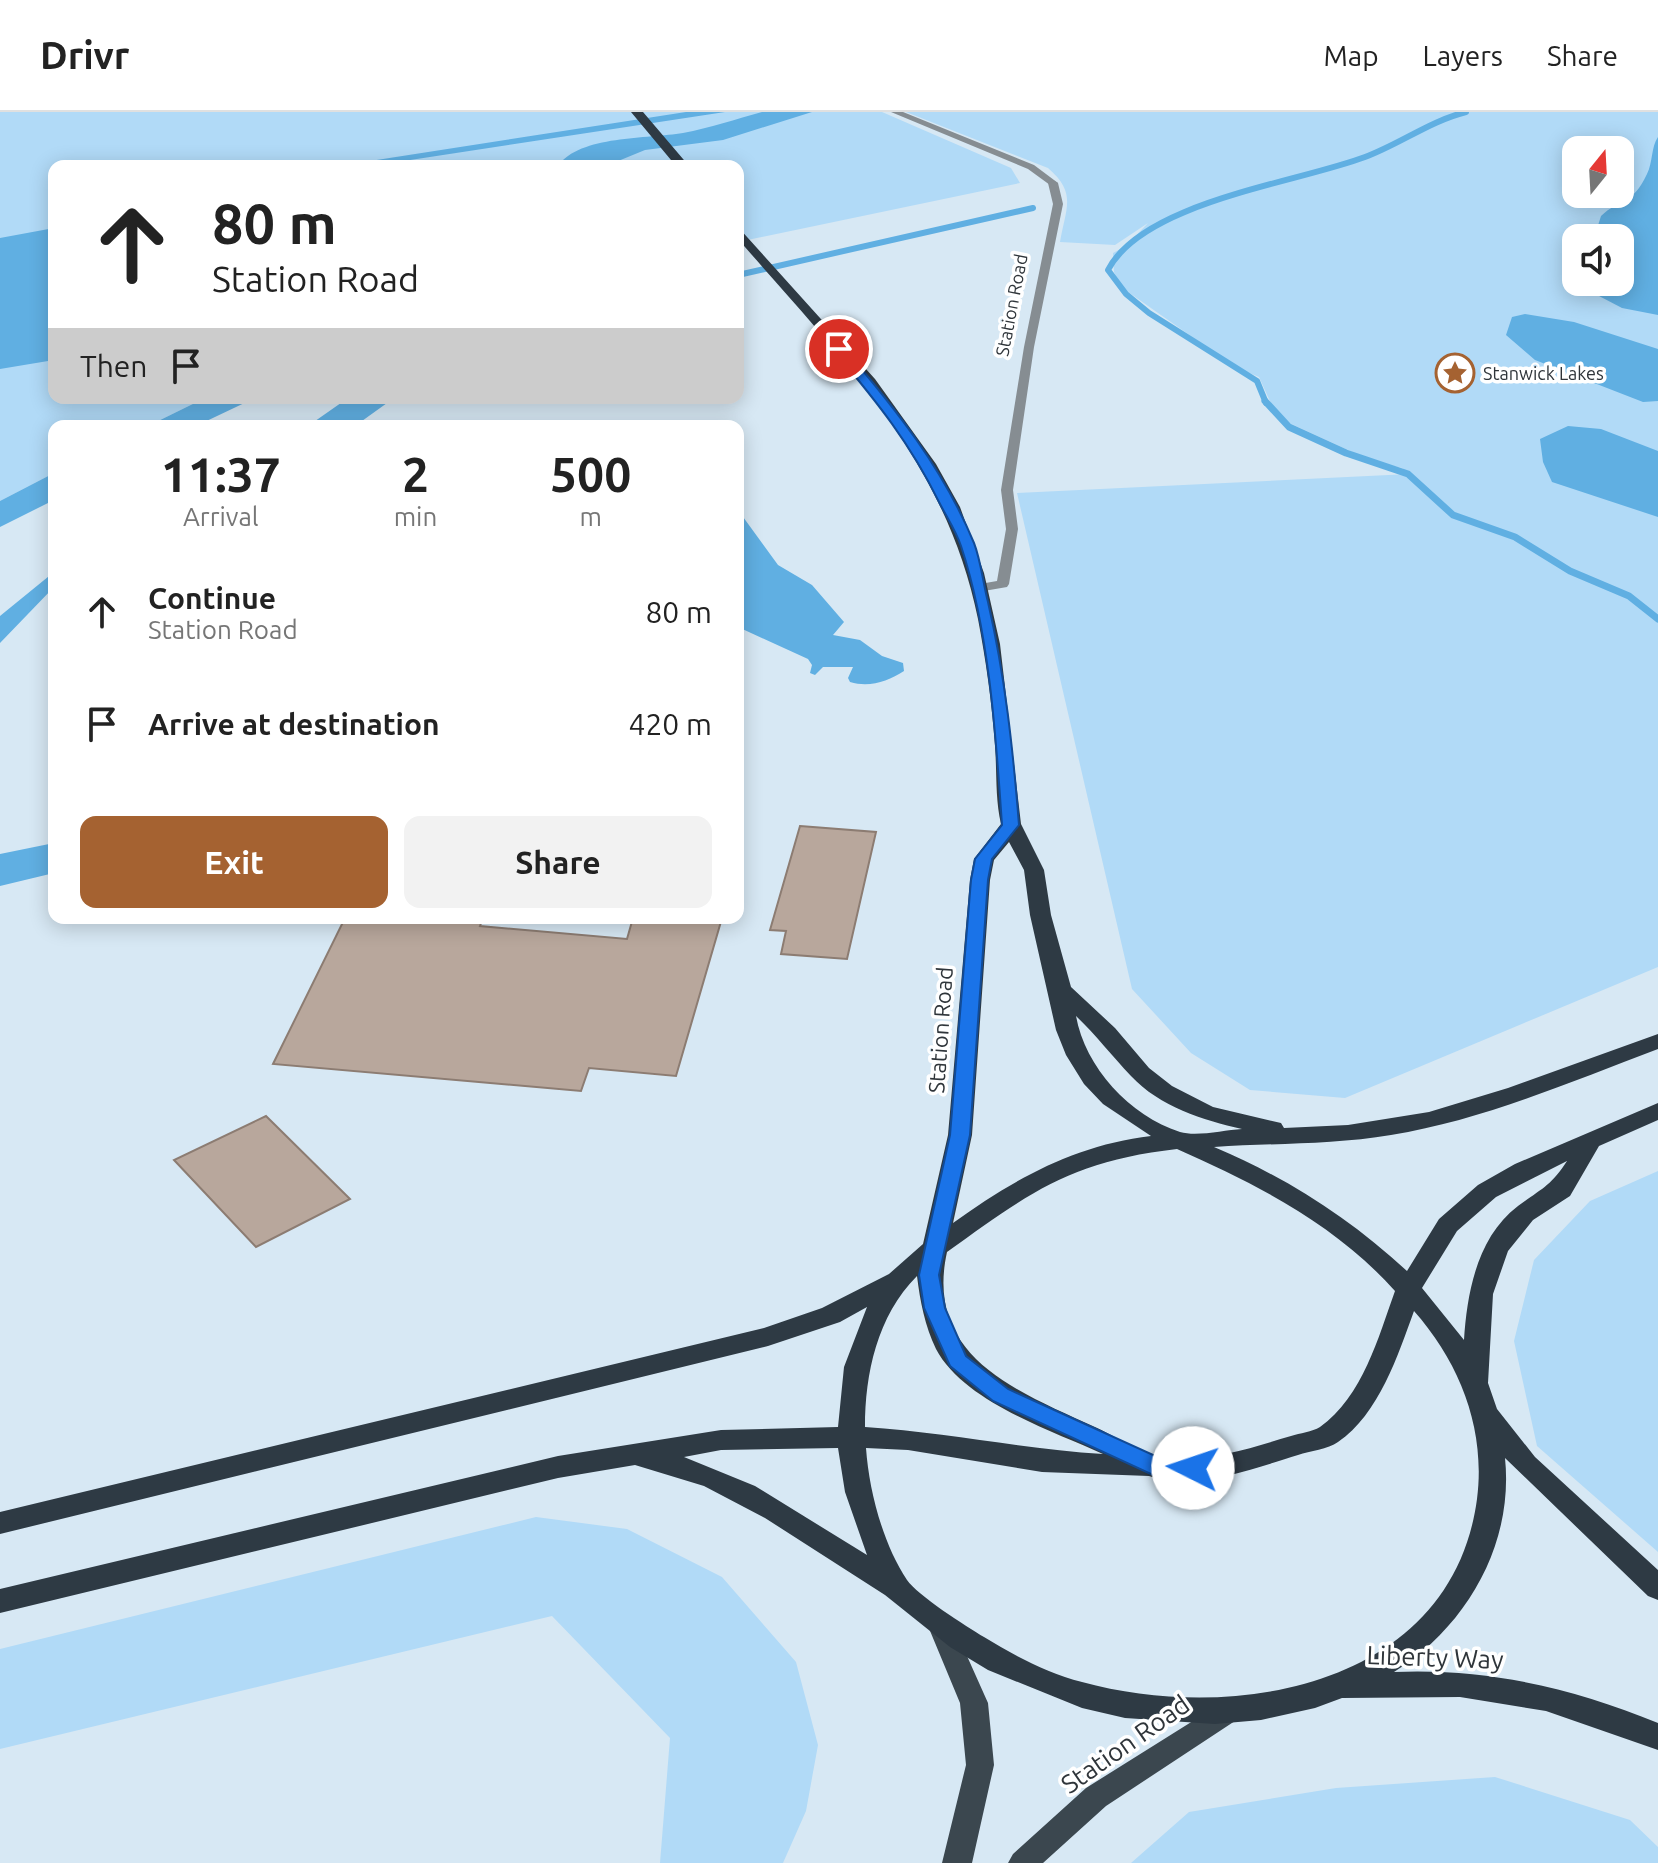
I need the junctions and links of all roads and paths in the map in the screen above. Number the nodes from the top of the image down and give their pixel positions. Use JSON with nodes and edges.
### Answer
{"nodes":[{"id":1,"x":637,"y":112,"type":"edge"},
{"id":2,"x":895,"y":112,"type":"edge"},
{"id":3,"x":678,"y":160,"type":"edge"},
{"id":4,"x":744,"y":238,"type":"edge"},
{"id":5,"x":978,"y":588,"type":"junction"},
{"id":6,"x":1011,"y":825,"type":"junction"},
{"id":7,"x":1060,"y":989,"type":"junction"},
{"id":8,"x":1658,"y":1041,"type":"edge"},
{"id":9,"x":1658,"y":1111,"type":"edge"},
{"id":10,"x":1310,"y":1137,"type":"junction"},
{"id":11,"x":1184,"y":1142,"type":"junction"},
{"id":12,"x":1590,"y":1142,"type":"junction"},
{"id":13,"x":936,"y":1247,"type":"junction"},
{"id":14,"x":901,"y":1277,"type":"junction"},
{"id":15,"x":1409,"y":1288,"type":"junction"},
{"id":16,"x":1475,"y":1383,"type":"junction"},
{"id":17,"x":1487,"y":1415,"type":"junction"},
{"id":18,"x":851,"y":1437,"type":"junction"},
{"id":19,"x":627,"y":1454,"type":"junction"},
{"id":20,"x":1161,"y":1469,"type":"junction"},
{"id":21,"x":0,"y":1523,"type":"edge"},
{"id":22,"x":894,"y":1586,"type":"junction"},
{"id":23,"x":1658,"y":1588,"type":"edge"},
{"id":24,"x":0,"y":1601,"type":"edge"},
{"id":25,"x":941,"y":1626,"type":"junction"},
{"id":26,"x":1346,"y":1687,"type":"junction"},
{"id":27,"x":1228,"y":1711,"type":"junction"},
{"id":28,"x":1658,"y":1737,"type":"edge"},
{"id":29,"x":957,"y":1863,"type":"edge"},
{"id":30,"x":1023,"y":1863,"type":"edge"}],
"edges":[{"from":1,"to":3,"type":"highway"},
{"from":2,"to":5,"type":"street","name":"Station Road"},
{"from":4,"to":5,"type":"highway"},
{"from":5,"to":6,"type":"highway"},
{"from":6,"to":7,"type":"highway"},
{"from":6,"to":13,"type":"highway","name":"Station Road"},
{"from":7,"to":10,"type":"highway"},
{"from":7,"to":11,"type":"highway"},
{"from":8,"to":10,"type":"highway"},
{"from":9,"to":12,"type":"highway"},
{"from":10,"to":11,"type":"highway"},
{"from":11,"to":13,"type":"highway"},
{"from":11,"to":15,"type":"highway"},
{"from":12,"to":15,"type":"highway"},
{"from":12,"to":16,"type":"highway"},
{"from":13,"to":14,"type":"highway"},
{"from":13,"to":20,"type":"highway","name":"Station Road"},
{"from":14,"to":18,"type":"highway"},
{"from":14,"to":21,"type":"highway"},
{"from":15,"to":16,"type":"highway"},
{"from":15,"to":20,"type":"highway"},
{"from":16,"to":17,"type":"highway"},
{"from":17,"to":23,"type":"highway"},
{"from":17,"to":26,"type":"highway"},
{"from":18,"to":19,"type":"highway"},
{"from":18,"to":20,"type":"highway"},
{"from":18,"to":22,"type":"highway"},
{"from":19,"to":22,"type":"highway"},
{"from":19,"to":24,"type":"highway"},
{"from":22,"to":25,"type":"highway"},
{"from":25,"to":27,"type":"highway"},
{"from":25,"to":29,"type":"main road"},
{"from":26,"to":27,"type":"highway"},
{"from":26,"to":28,"type":"highway","name":"Liberty Way"},
{"from":27,"to":30,"type":"main road","name":"Station Road"}]}
